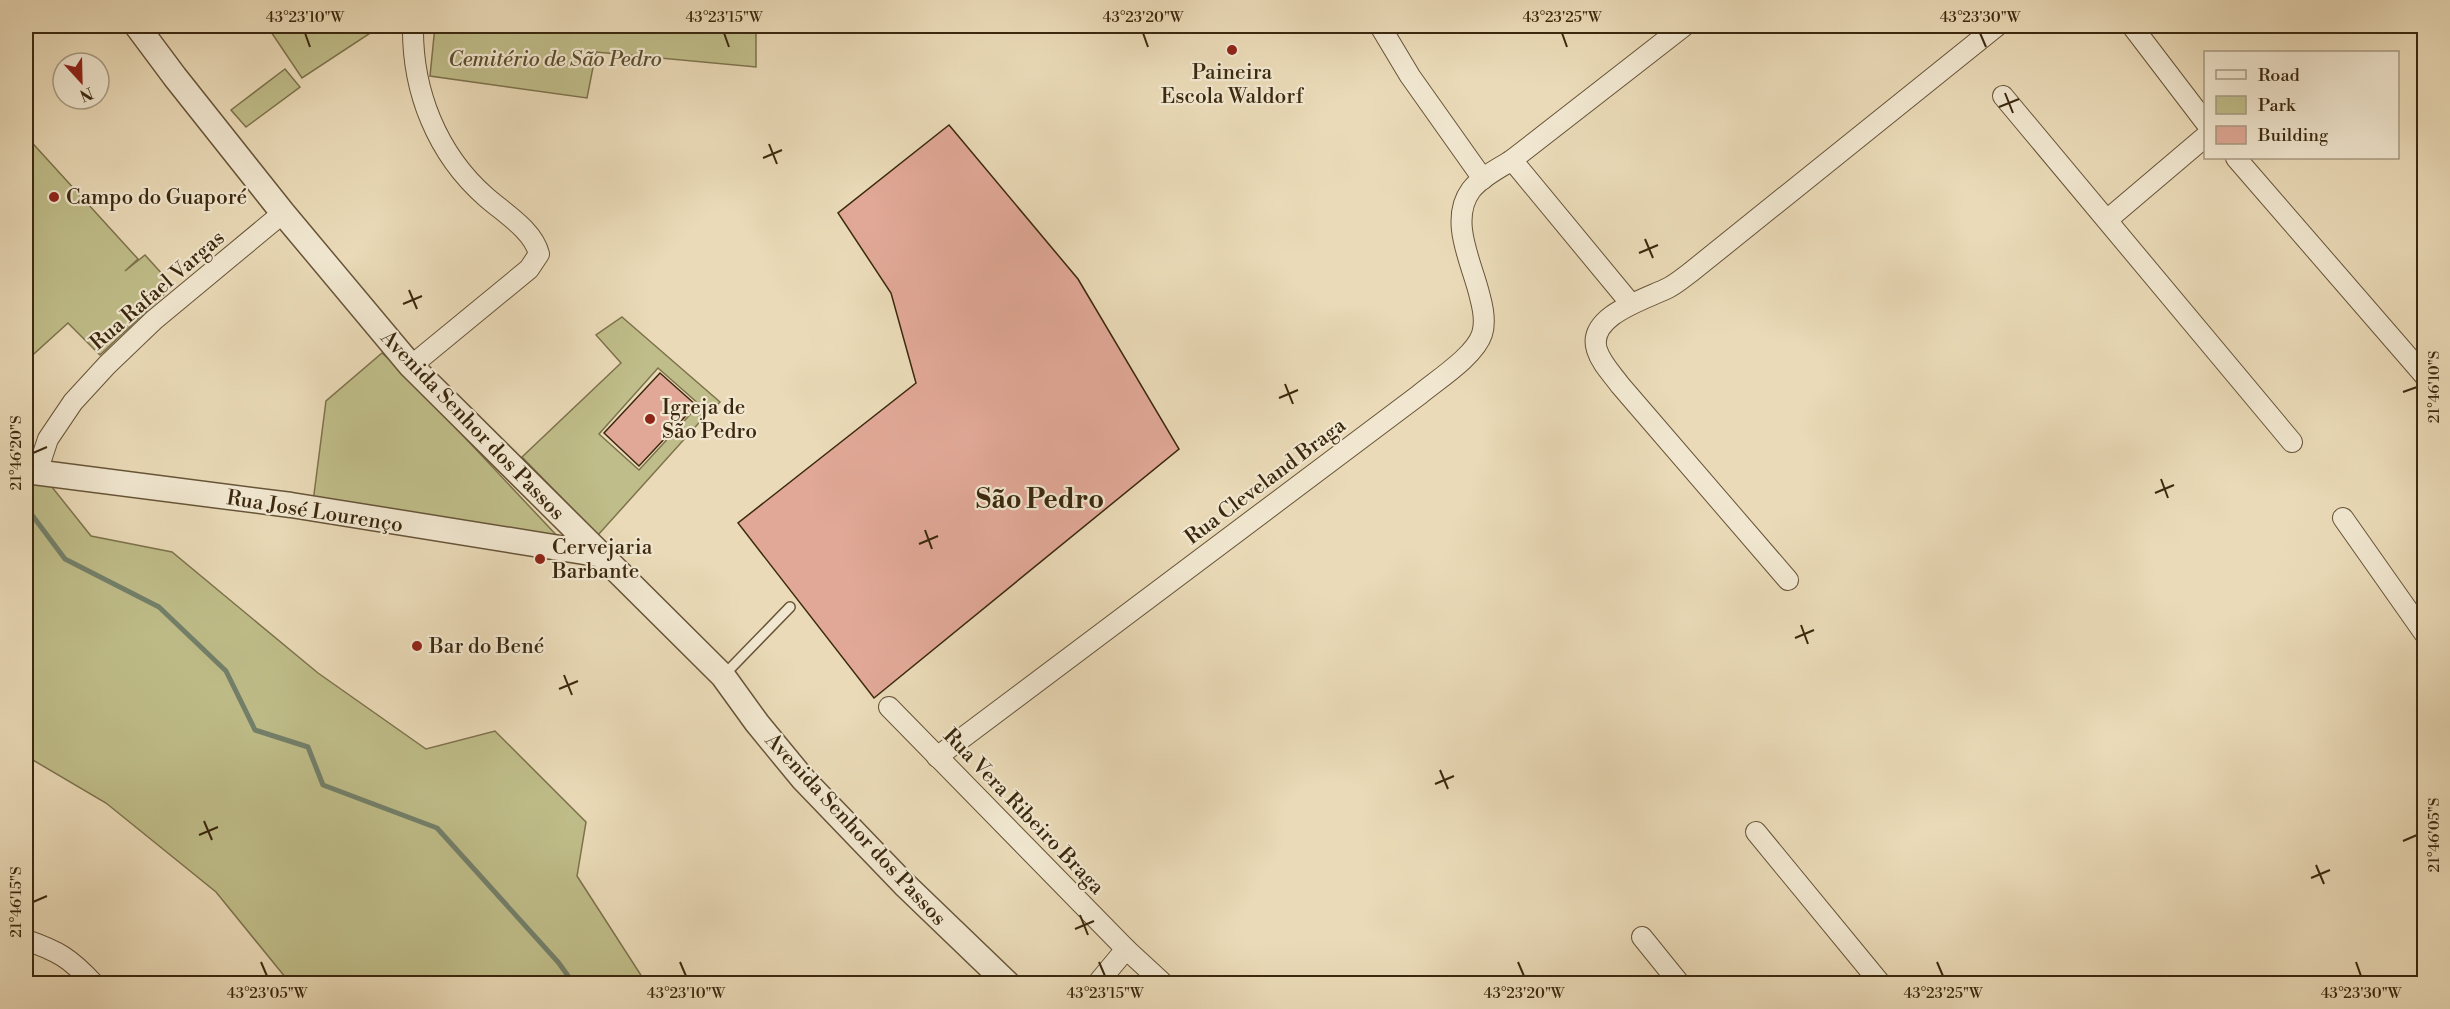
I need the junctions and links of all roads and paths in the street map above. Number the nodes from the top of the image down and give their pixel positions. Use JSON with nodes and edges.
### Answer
{"nodes":[{"id":1,"x":137,"y":26,"type":"edge"},
{"id":2,"x":413,"y":26,"type":"edge"},
{"id":3,"x":1380,"y":26,"type":"edge"},
{"id":4,"x":1684,"y":26,"type":"edge"},
{"id":5,"x":1997,"y":26,"type":"edge"},
{"id":6,"x":2132,"y":26,"type":"edge"},
{"id":7,"x":2003,"y":96,"type":"dead end"},
{"id":8,"x":2204,"y":122,"type":"edge"},
{"id":9,"x":2204,"y":137,"type":"edge"},
{"id":10,"x":2237,"y":159,"type":"edge"},
{"id":11,"x":1512,"y":160,"type":"junction"},
{"id":12,"x":1483,"y":179,"type":"junction"},
{"id":13,"x":283,"y":213,"type":"junction"},
{"id":14,"x":2107,"y":220,"type":"junction"},
{"id":15,"x":1631,"y":304,"type":"junction"},
{"id":16,"x":411,"y":366,"type":"junction"},
{"id":17,"x":2424,"y":375,"type":"edge"},
{"id":18,"x":2292,"y":442,"type":"dead end"},
{"id":19,"x":31,"y":472,"type":"edge"},
{"id":20,"x":2343,"y":518,"type":"dead end"},
{"id":21,"x":603,"y":555,"type":"junction"},
{"id":22,"x":1788,"y":580,"type":"dead end"},
{"id":23,"x":790,"y":607,"type":"dead end"},
{"id":24,"x":2424,"y":633,"type":"edge"},
{"id":25,"x":723,"y":676,"type":"junction"},
{"id":26,"x":889,"y":706,"type":"dead end"},
{"id":27,"x":937,"y":758,"type":"junction"},
{"id":28,"x":1756,"y":832,"type":"dead end"},
{"id":29,"x":1642,"y":937,"type":"dead end"},
{"id":30,"x":26,"y":940,"type":"edge"},
{"id":31,"x":1126,"y":949,"type":"junction"},
{"id":32,"x":94,"y":984,"type":"edge"},
{"id":33,"x":1008,"y":984,"type":"edge"},
{"id":34,"x":1097,"y":984,"type":"edge"},
{"id":35,"x":1164,"y":984,"type":"edge"},
{"id":36,"x":1680,"y":984,"type":"edge"},
{"id":37,"x":1881,"y":984,"type":"edge"}],
"edges":[{"from":1,"to":13,"type":"street","name":"Avenida Senhor dos Passos"},
{"from":2,"to":16,"type":"street"},
{"from":3,"to":12,"type":"street"},
{"from":4,"to":11,"type":"street","name":"Rua Cleveland Braga"},
{"from":5,"to":15,"type":"street"},
{"from":6,"to":8,"type":"street"},
{"from":7,"to":14,"type":"street"},
{"from":9,"to":14,"type":"street"},
{"from":10,"to":17,"type":"street"},
{"from":11,"to":12,"type":"street","name":"Rua Cleveland Braga"},
{"from":11,"to":15,"type":"street"},
{"from":12,"to":27,"type":"street","name":"Rua Cleveland Braga"},
{"from":13,"to":16,"type":"street","name":"Avenida Senhor dos Passos"},
{"from":13,"to":19,"type":"street","name":"Rua Rafael Vargas"},
{"from":14,"to":18,"type":"street"},
{"from":15,"to":22,"type":"street"},
{"from":16,"to":21,"type":"street","name":"Avenida Senhor dos Passos"},
{"from":19,"to":21,"type":"street","name":"Rua José Lourenço"},
{"from":20,"to":24,"type":"street"},
{"from":21,"to":25,"type":"street","name":"Avenida Senhor dos Passos"},
{"from":23,"to":25,"type":"lane"},
{"from":25,"to":33,"type":"street","name":"Avenida Senhor dos Passos"},
{"from":26,"to":27,"type":"street","name":"Rua Vera Ribeiro Braga"},
{"from":27,"to":31,"type":"street","name":"Rua Vera Ribeiro Braga"},
{"from":28,"to":37,"type":"street"},
{"from":29,"to":36,"type":"street"},
{"from":30,"to":32,"type":"street"},
{"from":31,"to":34,"type":"street"},
{"from":31,"to":35,"type":"street","name":"Rua Vera Ribeiro Braga"}]}
